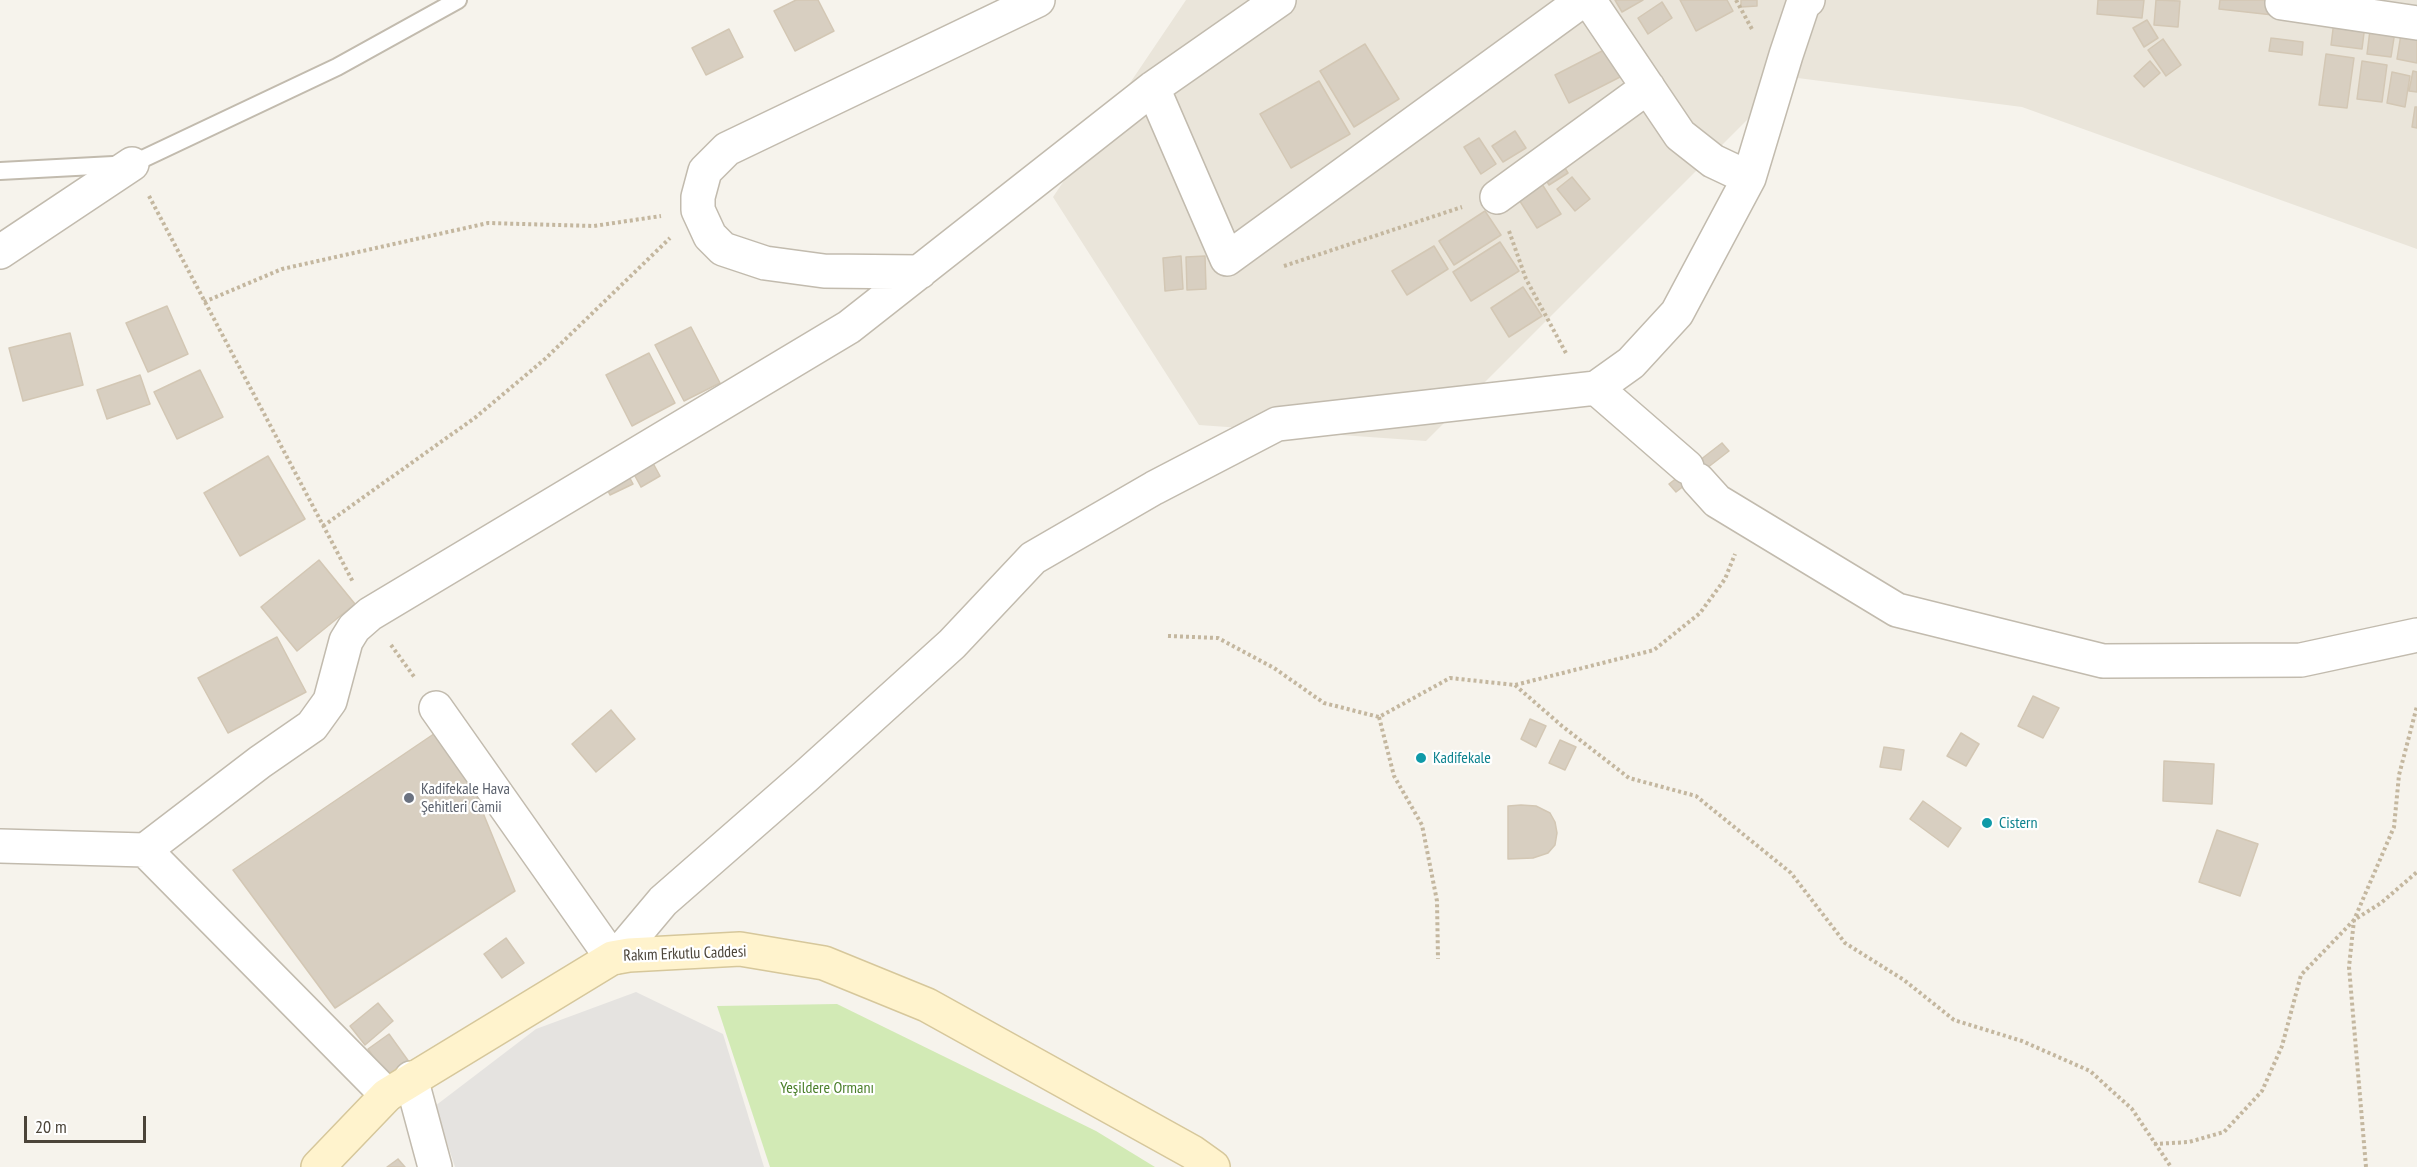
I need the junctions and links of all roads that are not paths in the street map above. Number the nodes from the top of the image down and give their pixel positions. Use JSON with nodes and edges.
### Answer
{"nodes":[{"id":1,"x":458,"y":0,"type":"edge"},
{"id":2,"x":1038,"y":0,"type":"edge"},
{"id":3,"x":1279,"y":0,"type":"edge"},
{"id":4,"x":1582,"y":0,"type":"edge"},
{"id":5,"x":1589,"y":0,"type":"edge"},
{"id":6,"x":1808,"y":0,"type":"edge"},
{"id":7,"x":2282,"y":3,"type":"dead end"},
{"id":8,"x":2417,"y":24,"type":"edge"},
{"id":9,"x":1648,"y":87,"type":"junction"},
{"id":10,"x":1153,"y":88,"type":"junction"},
{"id":11,"x":132,"y":164,"type":"junction"},
{"id":12,"x":0,"y":171,"type":"edge"},
{"id":13,"x":1749,"y":178,"type":"junction"},
{"id":14,"x":1497,"y":197,"type":"road end"},
{"id":15,"x":0,"y":252,"type":"edge"},
{"id":16,"x":920,"y":272,"type":"junction"},
{"id":17,"x":1596,"y":388,"type":"junction"},
{"id":18,"x":2417,"y":636,"type":"edge"},
{"id":19,"x":436,"y":708,"type":"road end"},
{"id":20,"x":0,"y":846,"type":"edge"},
{"id":21,"x":145,"y":850,"type":"junction"},
{"id":22,"x":614,"y":958,"type":"junction"},
{"id":23,"x":399,"y":1087,"type":"junction"},
{"id":24,"x":318,"y":1167,"type":"edge"},
{"id":25,"x":435,"y":1167,"type":"edge"},
{"id":26,"x":1213,"y":1167,"type":"edge"}],
"edges":[{"from":1,"to":11,"type":"lane"},
{"from":2,"to":16,"type":"street"},
{"from":3,"to":10,"type":"street"},
{"from":4,"to":10,"type":"street"},
{"from":5,"to":9,"type":"street"},
{"from":6,"to":13,"type":"street"},
{"from":7,"to":8,"type":"street"},
{"from":9,"to":13,"type":"street"},
{"from":9,"to":14,"type":"street"},
{"from":10,"to":16,"type":"street"},
{"from":11,"to":12,"type":"lane"},
{"from":11,"to":15,"type":"street"},
{"from":13,"to":17,"type":"street"},
{"from":16,"to":21,"type":"street"},
{"from":17,"to":18,"type":"street"},
{"from":17,"to":22,"type":"street"},
{"from":19,"to":22,"type":"street"},
{"from":20,"to":21,"type":"street"},
{"from":21,"to":23,"type":"street"},
{"from":22,"to":23,"type":"main road","name":"Rakım Erkutlu Caddesi"},
{"from":22,"to":26,"type":"main road","name":"Rakım Erkutlu Caddesi"},
{"from":23,"to":24,"type":"main road","name":"Rakım Erkutlu Caddesi"},
{"from":23,"to":25,"type":"street"}]}
